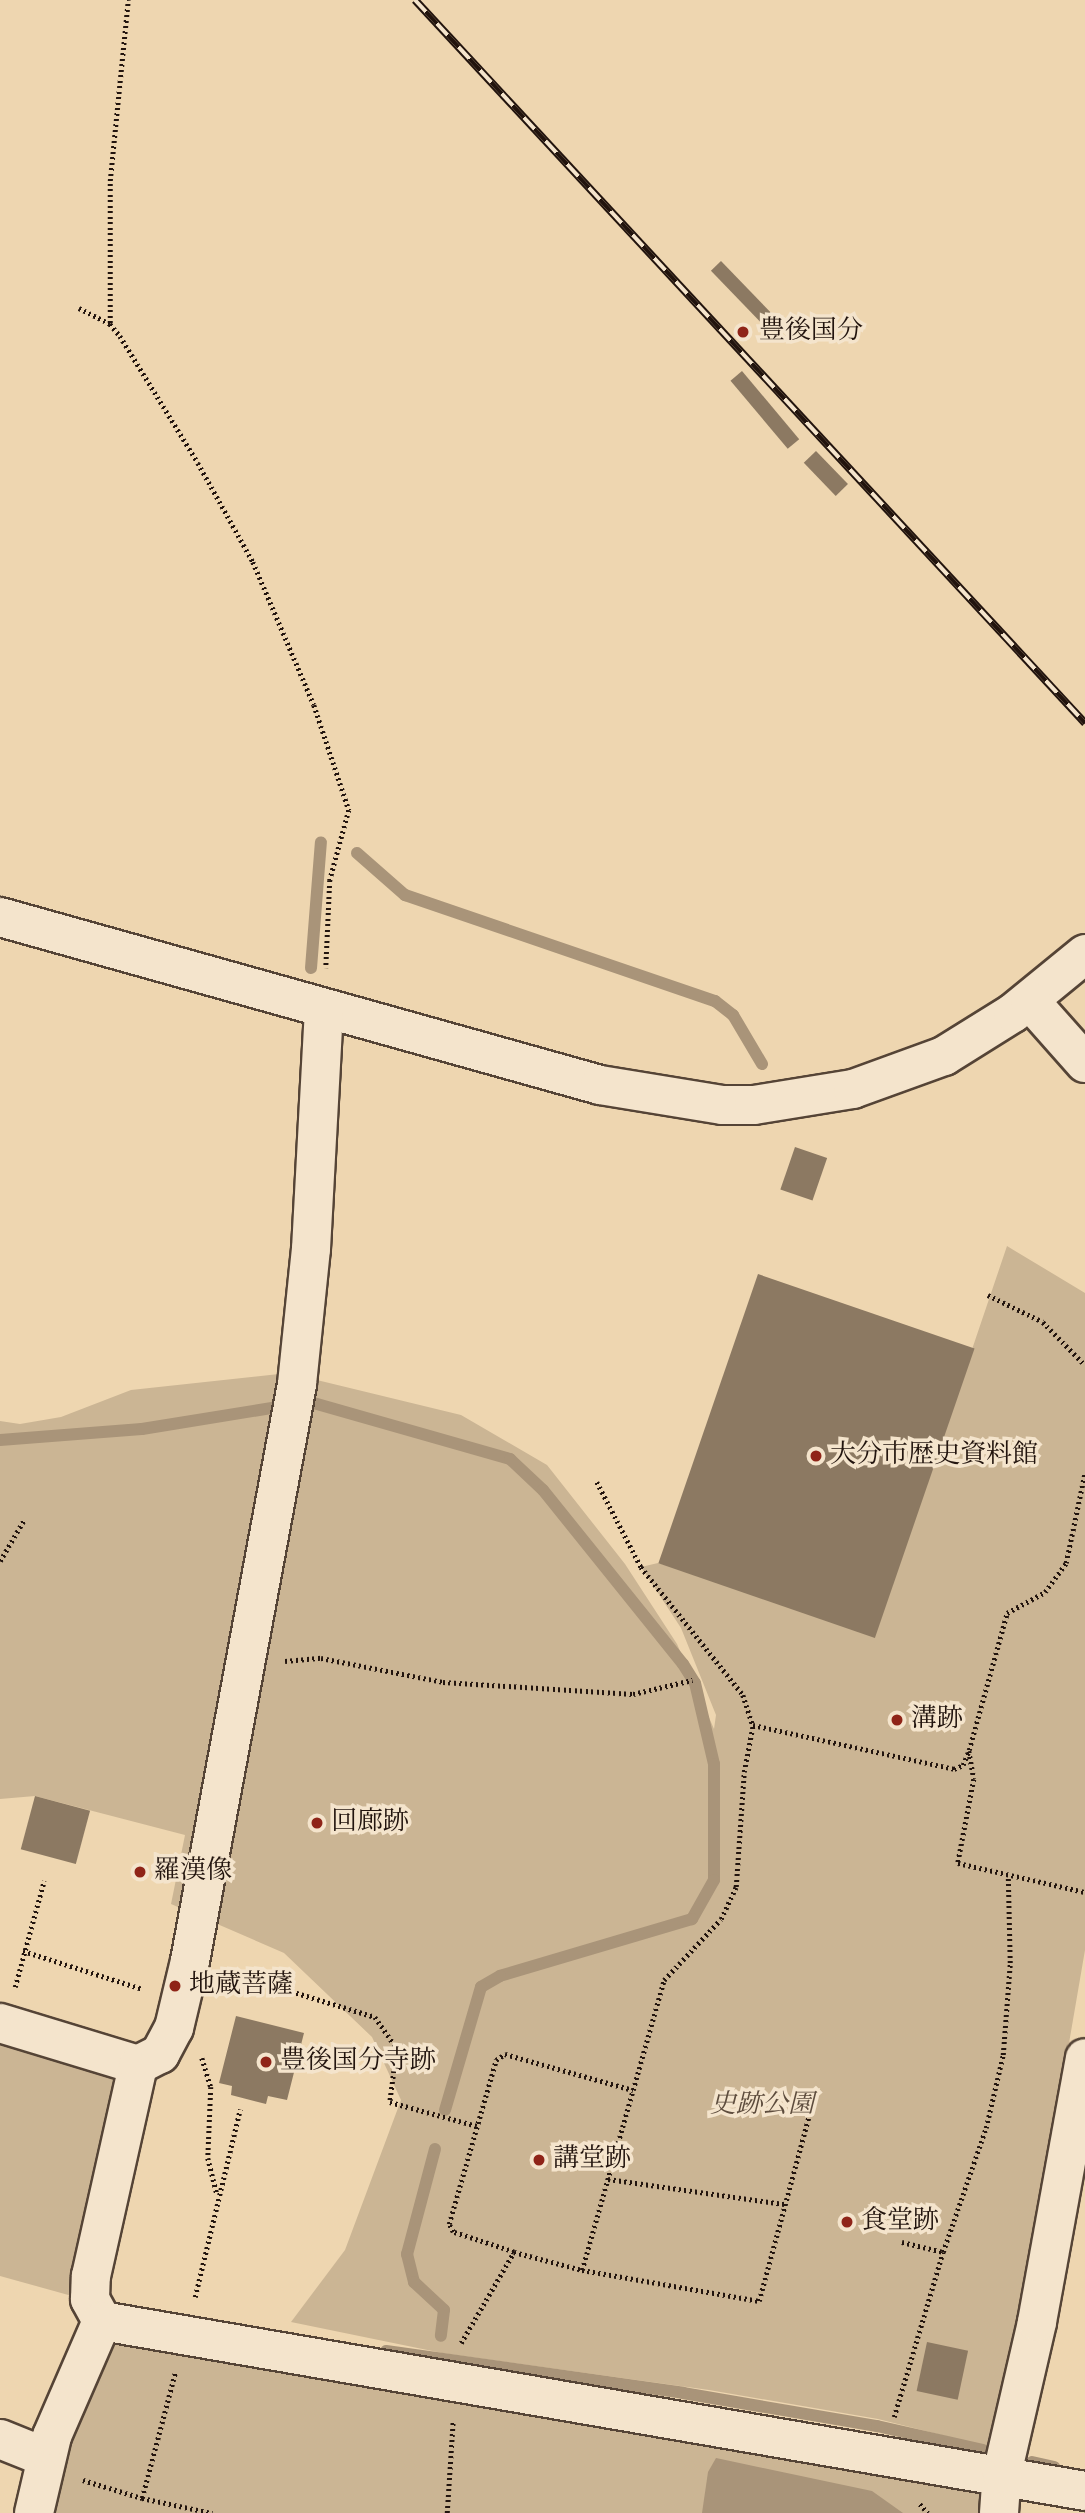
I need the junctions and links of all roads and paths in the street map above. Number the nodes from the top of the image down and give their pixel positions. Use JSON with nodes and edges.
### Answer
{"nodes":[{"id":1,"x":128,"y":0,"type":"edge"},
{"id":2,"x":79,"y":308,"type":"dead end"},
{"id":3,"x":110,"y":324,"type":"junction"},
{"id":4,"x":0,"y":917,"type":"edge"},
{"id":5,"x":1085,"y":954,"type":"edge"},
{"id":6,"x":1030,"y":1000,"type":"junction"},
{"id":7,"x":324,"y":1008,"type":"junction"},
{"id":8,"x":1085,"y":1063,"type":"edge"},
{"id":9,"x":988,"y":1294,"type":"dead end"},
{"id":10,"x":1085,"y":1365,"type":"edge"},
{"id":11,"x":1085,"y":1472,"type":"edge"},
{"id":12,"x":597,"y":1482,"type":"dead end"},
{"id":13,"x":24,"y":1520,"type":"dead end"},
{"id":14,"x":0,"y":1561,"type":"edge"},
{"id":15,"x":247,"y":1665,"type":"junction"},
{"id":16,"x":692,"y":1680,"type":"dead end"},
{"id":17,"x":753,"y":1725,"type":"junction"},
{"id":18,"x":969,"y":1750,"type":"junction"},
{"id":19,"x":1007,"y":1875,"type":"junction"},
{"id":20,"x":44,"y":1881,"type":"dead end"},
{"id":21,"x":1085,"y":1892,"type":"edge"},
{"id":22,"x":190,"y":1961,"type":"junction"},
{"id":23,"x":180,"y":2001,"type":"junction"},
{"id":24,"x":0,"y":2023,"type":"edge"},
{"id":25,"x":1085,"y":2058,"type":"edge"},
{"id":26,"x":138,"y":2065,"type":"junction"},
{"id":27,"x":634,"y":2090,"type":"junction"},
{"id":28,"x":812,"y":2104,"type":"dead end"},
{"id":29,"x":240,"y":2109,"type":"dead end"},
{"id":30,"x":477,"y":2126,"type":"junction"},
{"id":31,"x":608,"y":2179,"type":"junction"},
{"id":32,"x":218,"y":2195,"type":"junction"},
{"id":33,"x":784,"y":2204,"type":"junction"},
{"id":34,"x":902,"y":2242,"type":"dead end"},
{"id":35,"x":514,"y":2252,"type":"junction"},
{"id":36,"x":943,"y":2252,"type":"junction"},
{"id":37,"x":582,"y":2270,"type":"junction"},
{"id":38,"x":102,"y":2321,"type":"junction"},
{"id":39,"x":467,"y":2332,"type":"dead end"},
{"id":40,"x":186,"y":2335,"type":"junction"},
{"id":41,"x":456,"y":2379,"type":"junction"},
{"id":42,"x":894,"y":2418,"type":"dead end"},
{"id":43,"x":0,"y":2439,"type":"edge"},
{"id":44,"x":43,"y":2464,"type":"junction"},
{"id":45,"x":1002,"y":2474,"type":"junction"},
{"id":46,"x":1085,"y":2491,"type":"edge"},
{"id":47,"x":142,"y":2498,"type":"junction"},
{"id":48,"x":34,"y":2513,"type":"edge"},
{"id":49,"x":212,"y":2513,"type":"edge"},
{"id":50,"x":447,"y":2513,"type":"edge"},
{"id":51,"x":999,"y":2513,"type":"edge"}],
"edges":[{"from":1,"to":3,"type":"path"},
{"from":2,"to":3,"type":"path"},
{"from":3,"to":7,"type":"path"},
{"from":4,"to":7,"type":"street"},
{"from":5,"to":6,"type":"street"},
{"from":6,"to":7,"type":"street"},
{"from":6,"to":8,"type":"street"},
{"from":7,"to":15,"type":"street"},
{"from":9,"to":10,"type":"path"},
{"from":11,"to":18,"type":"path"},
{"from":12,"to":17,"type":"path"},
{"from":13,"to":14,"type":"path"},
{"from":15,"to":16,"type":"path"},
{"from":15,"to":22,"type":"street"},
{"from":17,"to":18,"type":"path"},
{"from":17,"to":27,"type":"path"},
{"from":18,"to":19,"type":"path"},
{"from":19,"to":21,"type":"path"},
{"from":19,"to":36,"type":"path"},
{"from":20,"to":23,"type":"path"},
{"from":22,"to":23,"type":"street"},
{"from":22,"to":30,"type":"path"},
{"from":23,"to":26,"type":"street"},
{"from":23,"to":32,"type":"path"},
{"from":24,"to":26,"type":"street"},
{"from":25,"to":45,"type":"street"},
{"from":26,"to":38,"type":"street"},
{"from":27,"to":30,"type":"path"},
{"from":27,"to":31,"type":"path"},
{"from":28,"to":33,"type":"path"},
{"from":29,"to":32,"type":"path"},
{"from":30,"to":35,"type":"path"},
{"from":31,"to":33,"type":"path"},
{"from":31,"to":37,"type":"path"},
{"from":32,"to":40,"type":"path"},
{"from":33,"to":37,"type":"path"},
{"from":34,"to":36,"type":"path"},
{"from":35,"to":37,"type":"path"},
{"from":35,"to":39,"type":"path"},
{"from":36,"to":42,"type":"path"},
{"from":38,"to":40,"type":"street"},
{"from":38,"to":44,"type":"street"},
{"from":40,"to":41,"type":"street"},
{"from":40,"to":47,"type":"path"},
{"from":41,"to":45,"type":"street"},
{"from":41,"to":50,"type":"path"},
{"from":43,"to":44,"type":"street"},
{"from":44,"to":47,"type":"path"},
{"from":44,"to":48,"type":"street"},
{"from":45,"to":46,"type":"street"},
{"from":45,"to":51,"type":"street"},
{"from":47,"to":49,"type":"path"}]}
